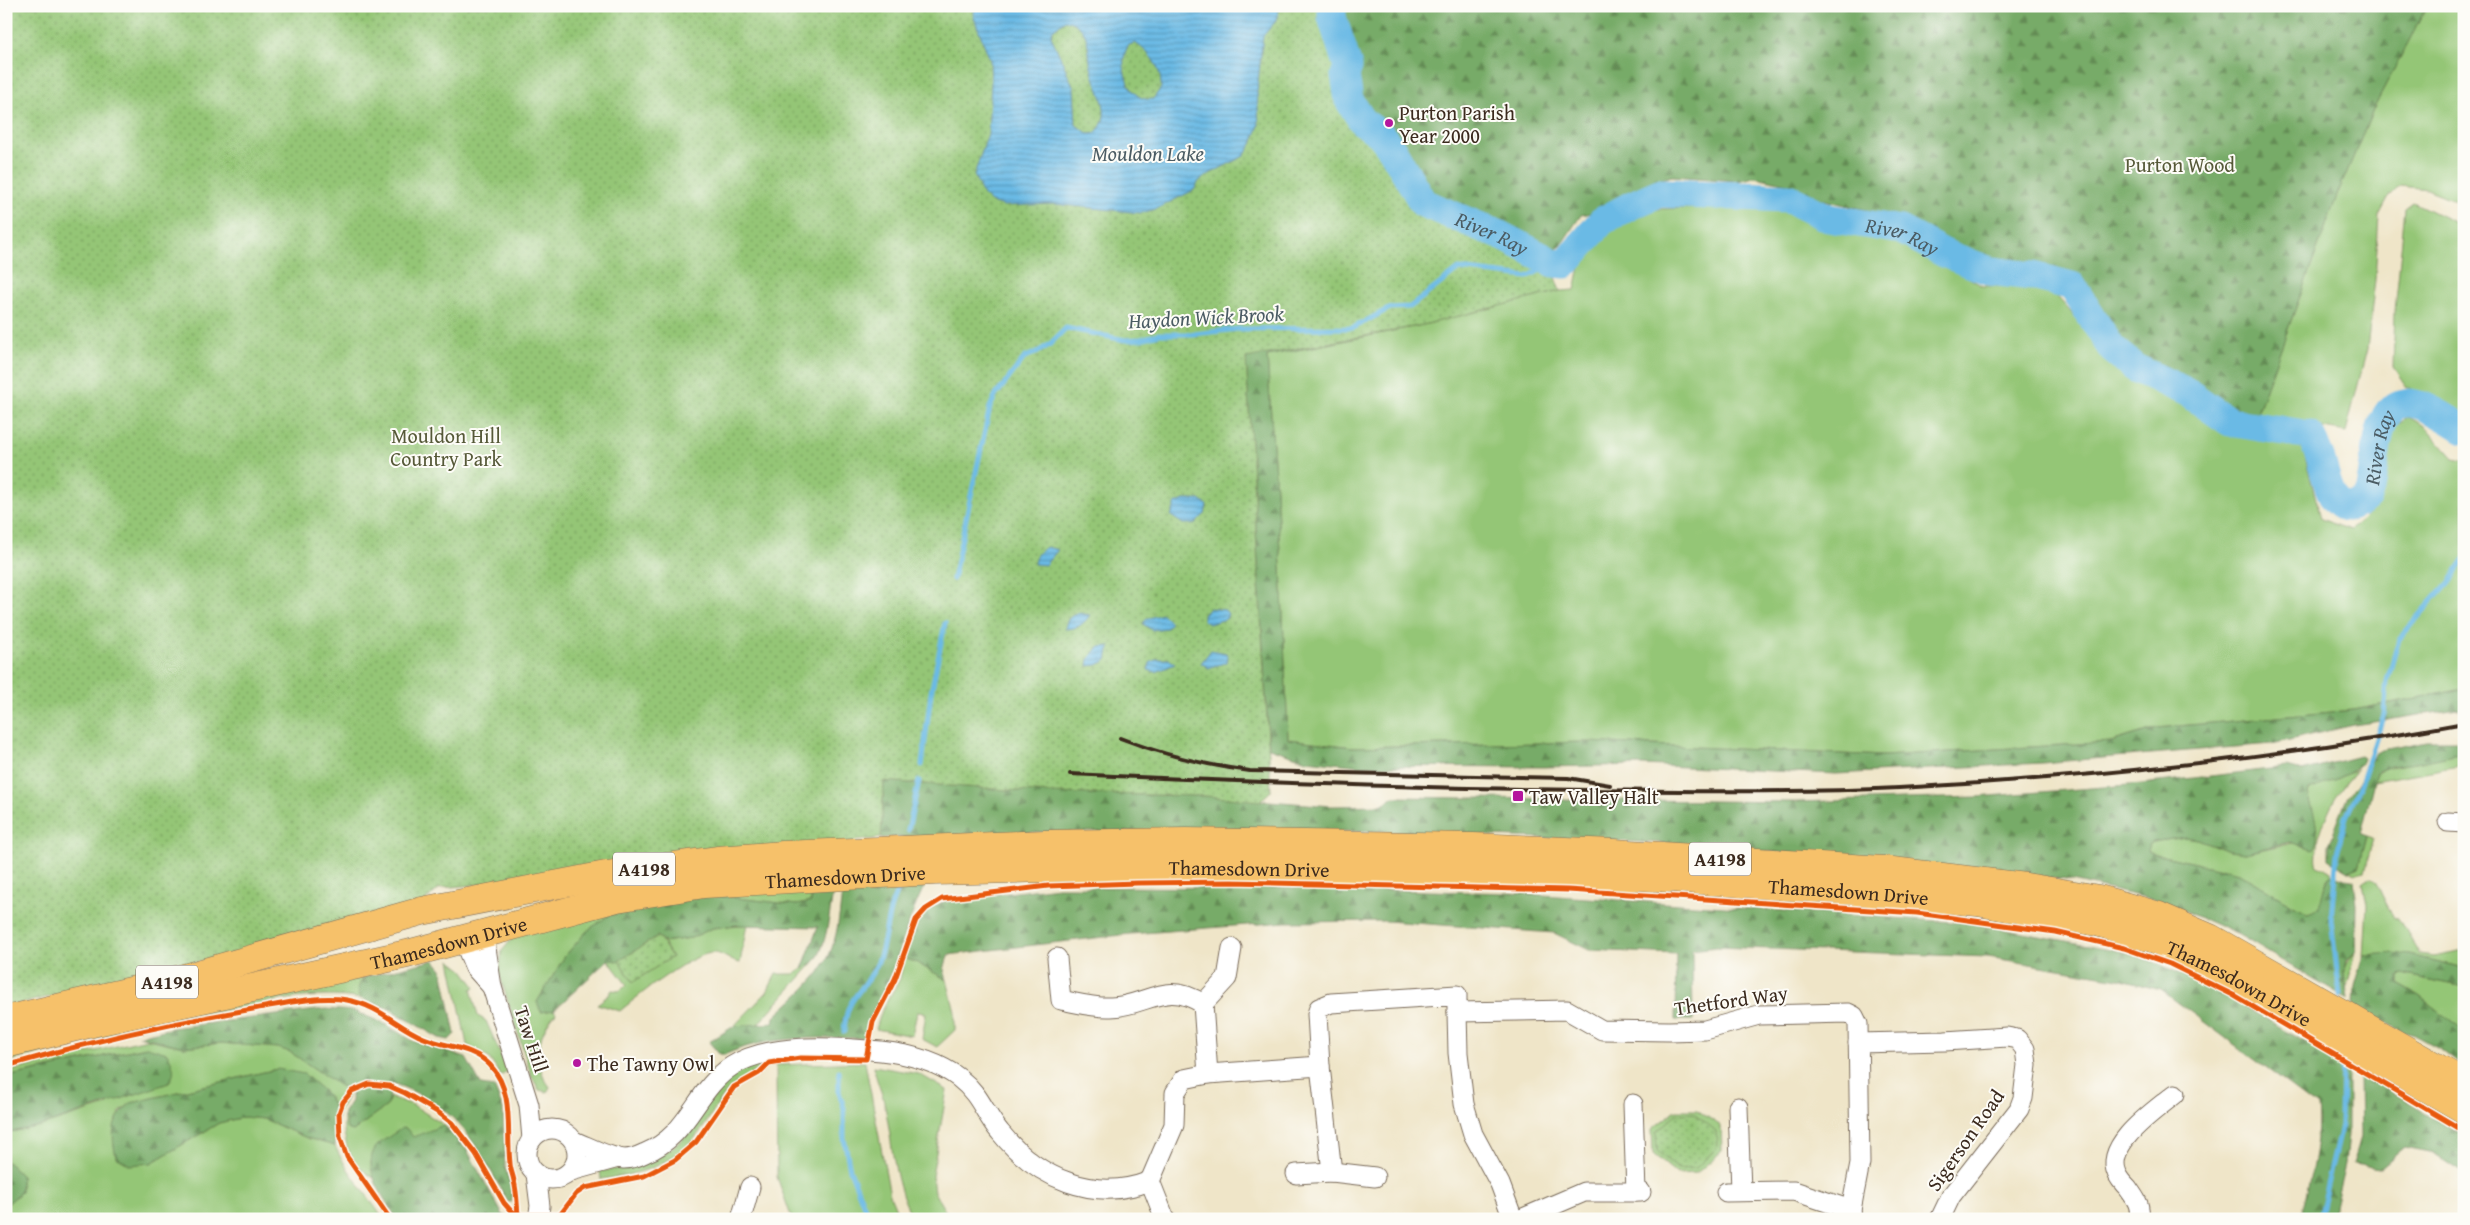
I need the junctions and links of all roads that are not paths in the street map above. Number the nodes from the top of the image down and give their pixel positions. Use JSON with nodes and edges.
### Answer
{"nodes":[{"id":1,"x":928,"y":860,"type":"junction"},
{"id":2,"x":816,"y":865,"type":"junction"},
{"id":3,"x":469,"y":920,"type":"junction"},
{"id":4,"x":1232,"y":948,"type":"dead end"},
{"id":5,"x":1057,"y":958,"type":"dead end"},
{"id":6,"x":1203,"y":1004,"type":"junction"},
{"id":7,"x":1457,"y":1012,"type":"junction"},
{"id":8,"x":6,"y":1020,"type":"edge"},
{"id":9,"x":1858,"y":1042,"type":"junction"},
{"id":10,"x":6,"y":1044,"type":"edge"},
{"id":11,"x":1320,"y":1066,"type":"junction"},
{"id":12,"x":1208,"y":1074,"type":"junction"},
{"id":13,"x":2464,"y":1083,"type":"edge"},
{"id":14,"x":2175,"y":1094,"type":"dead end"},
{"id":15,"x":1633,"y":1104,"type":"dead end"},
{"id":16,"x":529,"y":1105,"type":"junction"},
{"id":17,"x":1738,"y":1107,"type":"dead end"},
{"id":18,"x":2464,"y":1110,"type":"edge"},
{"id":19,"x":551,"y":1129,"type":"junction"},
{"id":20,"x":532,"y":1139,"type":"junction"},
{"id":21,"x":574,"y":1141,"type":"junction"},
{"id":22,"x":618,"y":1158,"type":"junction"},
{"id":23,"x":1332,"y":1172,"type":"junction"},
{"id":24,"x":536,"y":1174,"type":"junction"},
{"id":25,"x":1296,"y":1174,"type":"dead end"},
{"id":26,"x":564,"y":1175,"type":"junction"},
{"id":27,"x":1375,"y":1177,"type":"dead end"},
{"id":28,"x":1150,"y":1180,"type":"junction"},
{"id":29,"x":750,"y":1187,"type":"dead end"},
{"id":30,"x":539,"y":1212,"type":"edge"},
{"id":31,"x":1851,"y":1214,"type":"edge"},
{"id":32,"x":742,"y":1219,"type":"edge"},
{"id":33,"x":1165,"y":1219,"type":"edge"},
{"id":34,"x":1513,"y":1219,"type":"edge"},
{"id":35,"x":1521,"y":1219,"type":"edge"},
{"id":36,"x":1940,"y":1219,"type":"edge"},
{"id":37,"x":2139,"y":1219,"type":"edge"}],
"edges":[{"from":1,"to":2,"type":"main road","name":"Thamesdown Drive","number":"A4198"},
{"from":1,"to":13,"type":"main road","name":"Thamesdown Drive","number":"A4198"},
{"from":1,"to":18,"type":"main road","name":"Thamesdown Drive","number":"A4198"},
{"from":2,"to":3,"type":"main road","name":"Thamesdown Drive","number":"A4198"},
{"from":2,"to":3,"type":"main road","name":"Thamesdown Drive","number":"A4198"},
{"from":3,"to":8,"type":"main road","number":"A4198"},
{"from":3,"to":10,"type":"main road","name":"Thamesdown Drive","number":"A4198"},
{"from":3,"to":16,"type":"street","name":"Taw Hill"},
{"from":4,"to":6,"type":"street"},
{"from":5,"to":6,"type":"street"},
{"from":6,"to":12,"type":"street"},
{"from":7,"to":9,"type":"street","name":"Thetford Way"},
{"from":7,"to":11,"type":"street"},
{"from":7,"to":34,"type":"street"},
{"from":9,"to":31,"type":"street","name":"Thetford Way"},
{"from":9,"to":36,"type":"street","name":"Sigerson Road"},
{"from":11,"to":12,"type":"street"},
{"from":11,"to":23,"type":"street"},
{"from":12,"to":28,"type":"street"},
{"from":14,"to":37,"type":"street"},
{"from":15,"to":35,"type":"street"},
{"from":16,"to":19,"type":"street","name":"Taw Hill"},
{"from":16,"to":20,"type":"street","name":"Taw Hill"},
{"from":17,"to":31,"type":"street","name":"Thetford Way"},
{"from":19,"to":20,"type":"street"},
{"from":19,"to":21,"type":"street"},
{"from":20,"to":24,"type":"street"},
{"from":21,"to":22,"type":"street"},
{"from":21,"to":26,"type":"street"},
{"from":22,"to":26,"type":"street"},
{"from":22,"to":28,"type":"street"},
{"from":23,"to":25,"type":"street"},
{"from":23,"to":27,"type":"street"},
{"from":24,"to":26,"type":"street"},
{"from":24,"to":30,"type":"street"},
{"from":26,"to":30,"type":"street"},
{"from":28,"to":33,"type":"street"},
{"from":29,"to":32,"type":"street"}]}
